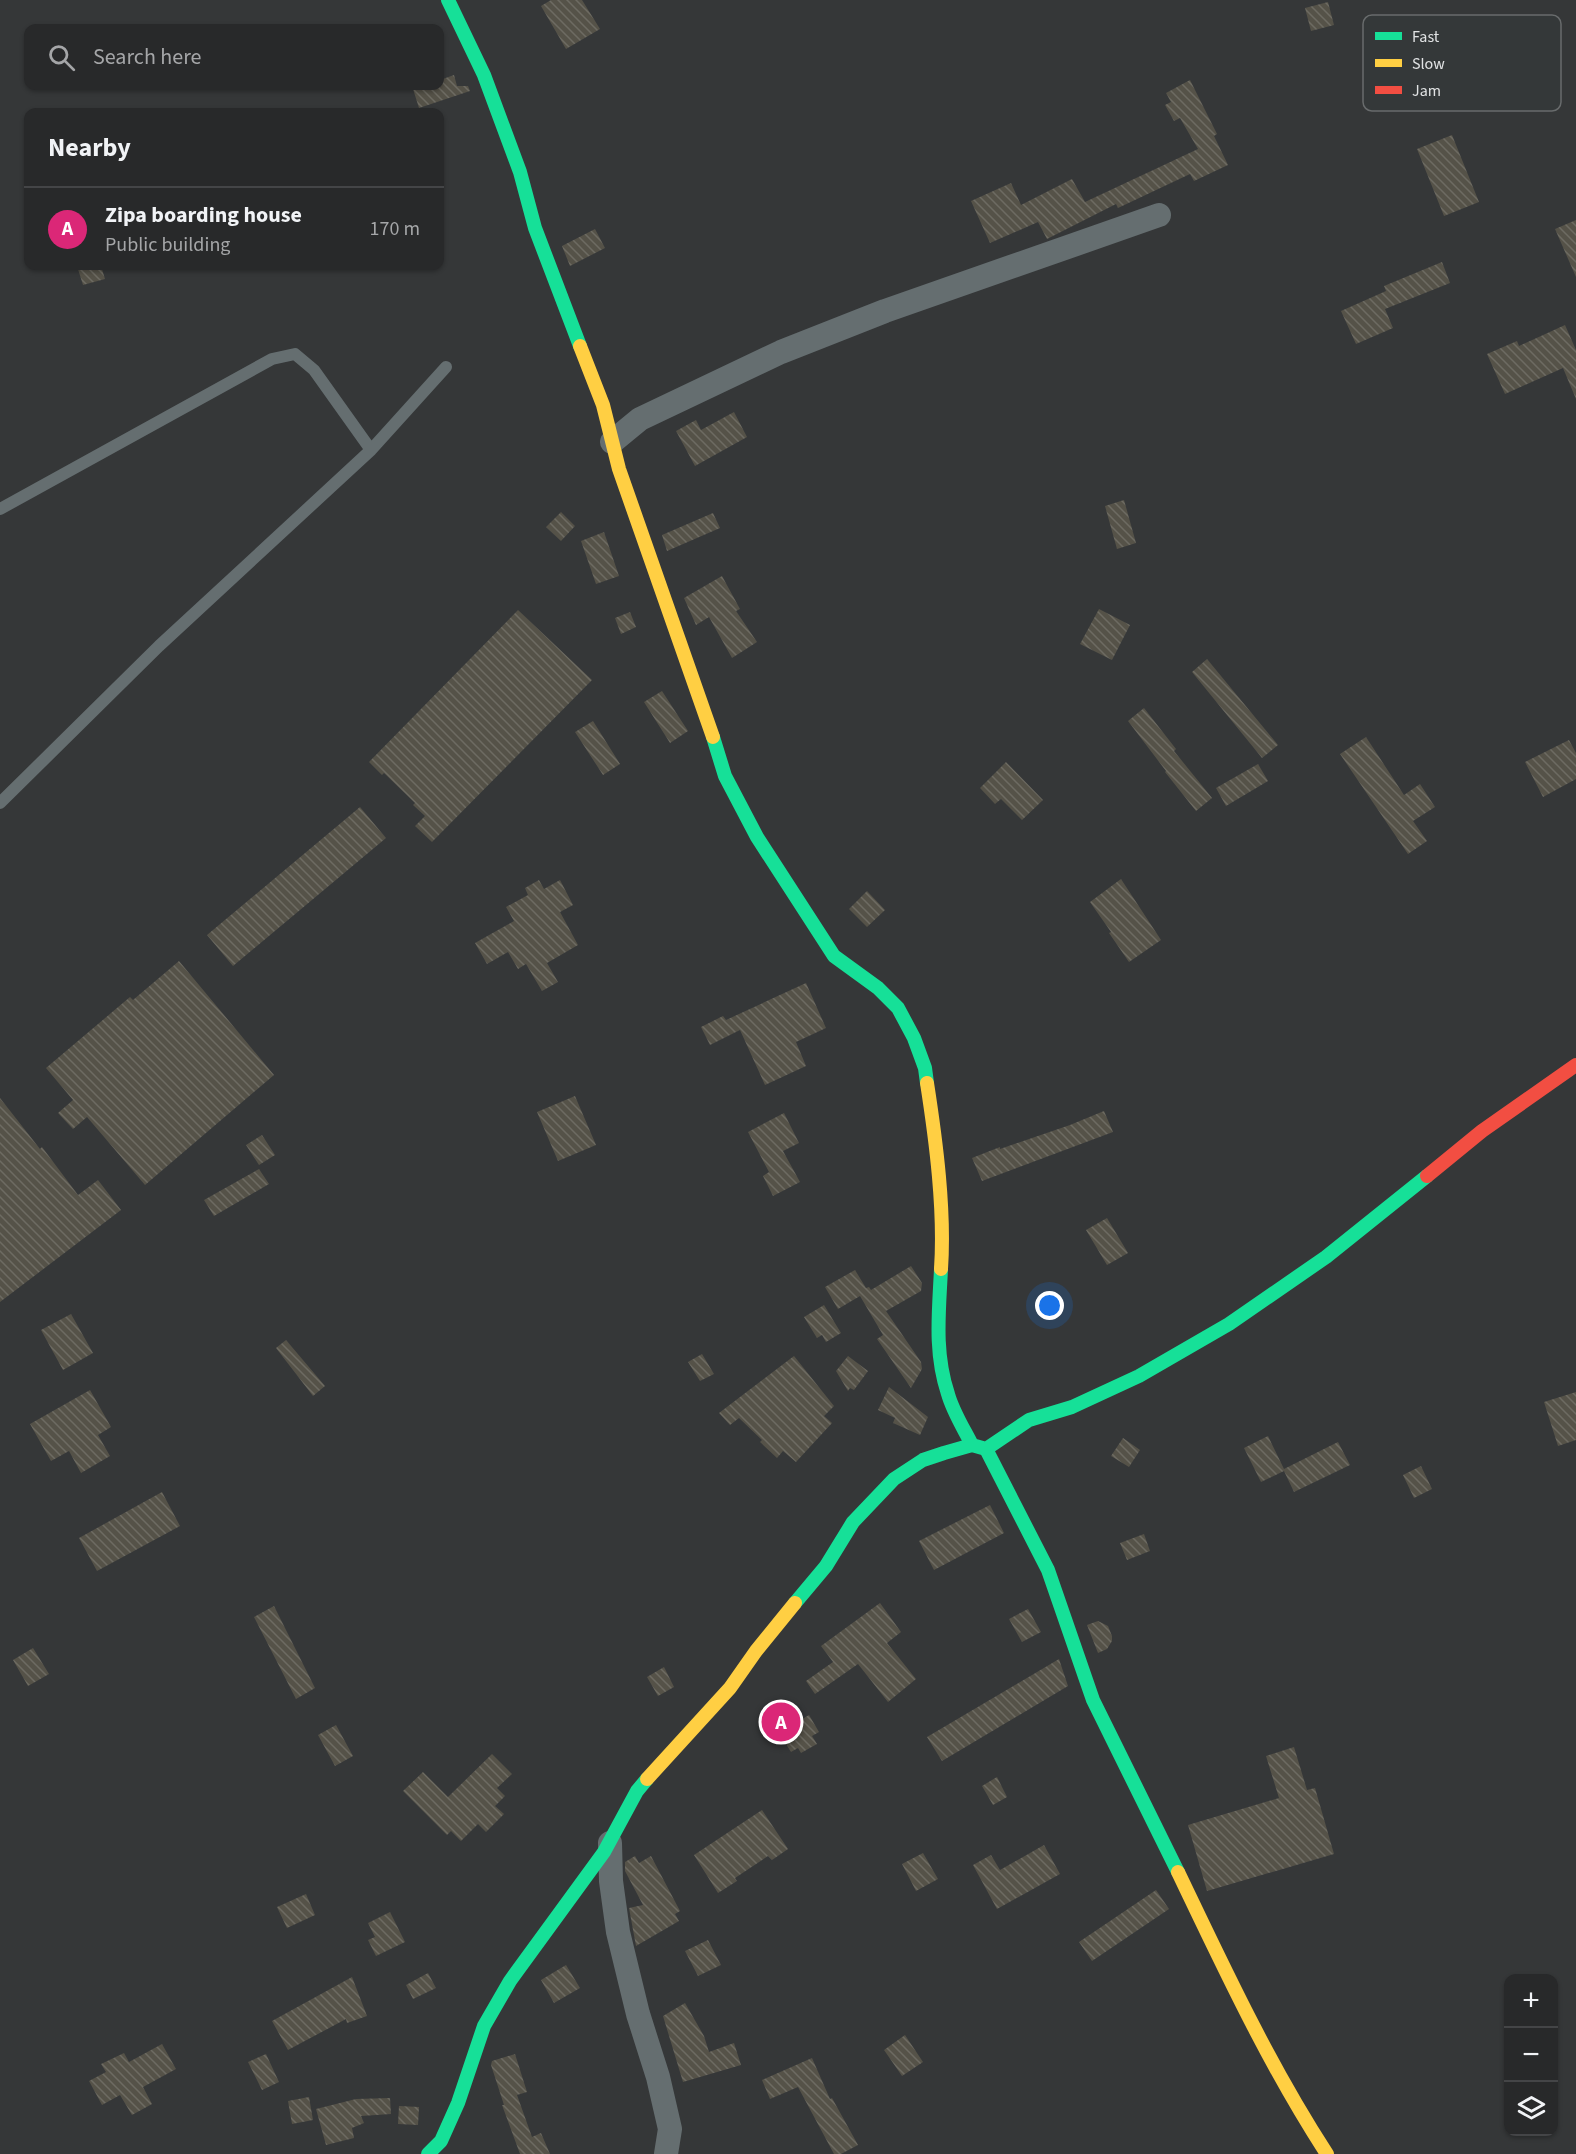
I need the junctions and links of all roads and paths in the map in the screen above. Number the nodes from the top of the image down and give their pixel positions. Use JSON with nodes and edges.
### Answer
{"nodes":[{"id":1,"x":448,"y":0,"type":"edge"},
{"id":2,"x":1159,"y":215,"type":"dead end"},
{"id":3,"x":446,"y":367,"type":"dead end"},
{"id":4,"x":612,"y":442,"type":"junction"},
{"id":5,"x":371,"y":450,"type":"junction"},
{"id":6,"x":0,"y":509,"type":"edge"},
{"id":7,"x":0,"y":803,"type":"edge"},
{"id":8,"x":1576,"y":1065,"type":"edge"},
{"id":9,"x":972,"y":1445,"type":"junction"},
{"id":10,"x":986,"y":1449,"type":"junction"},
{"id":11,"x":610,"y":1843,"type":"junction"},
{"id":12,"x":428,"y":2154,"type":"edge"},
{"id":13,"x":666,"y":2154,"type":"edge"},
{"id":14,"x":1327,"y":2154,"type":"edge"}],
"edges":[{"from":1,"to":4,"type":"street"},
{"from":2,"to":4,"type":"street"},
{"from":3,"to":5,"type":"lane"},
{"from":4,"to":9,"type":"street"},
{"from":5,"to":6,"type":"lane"},
{"from":5,"to":7,"type":"lane"},
{"from":8,"to":10,"type":"street"},
{"from":9,"to":10,"type":"street"},
{"from":9,"to":11,"type":"street"},
{"from":10,"to":14,"type":"street"},
{"from":11,"to":12,"type":"street"},
{"from":11,"to":13,"type":"street"}]}
